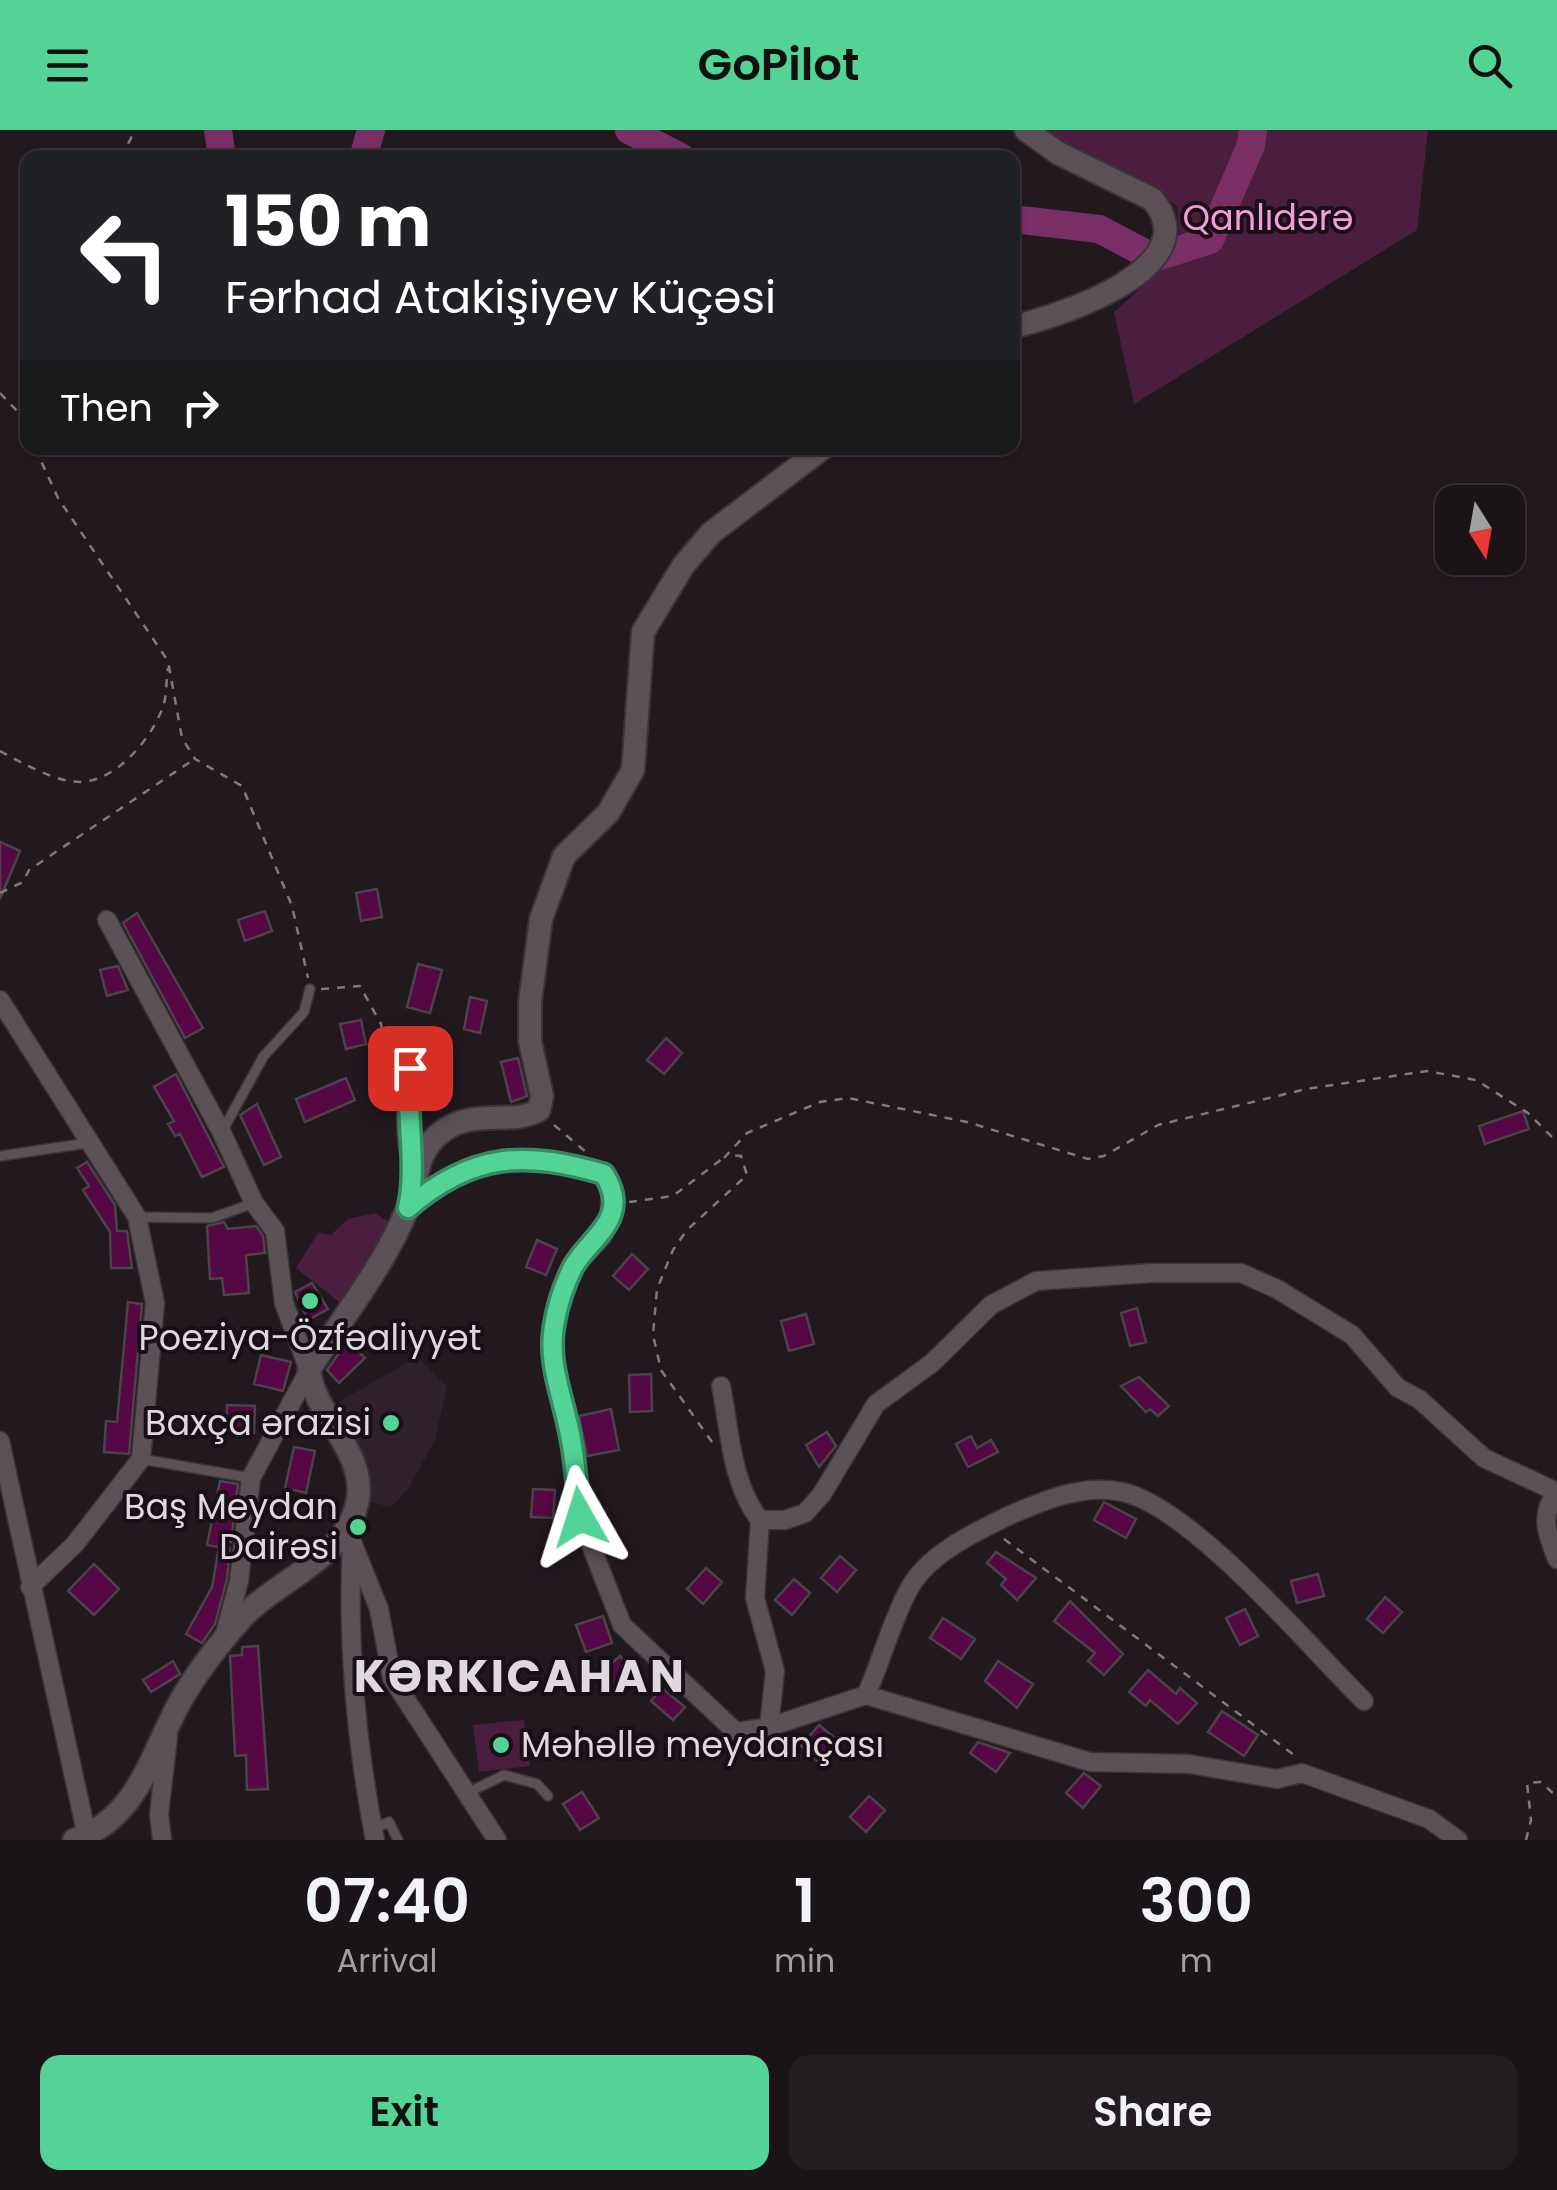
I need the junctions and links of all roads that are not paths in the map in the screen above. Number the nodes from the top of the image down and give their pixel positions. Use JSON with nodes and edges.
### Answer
{"nodes":[{"id":1,"x":1026,"y":130,"type":"edge"},
{"id":2,"x":1020,"y":324,"type":"edge"},
{"id":3,"x":814,"y":455,"type":"edge"},
{"id":4,"x":106,"y":920,"type":"dead end"},
{"id":5,"x":310,"y":990,"type":"road end"},
{"id":6,"x":0,"y":1000,"type":"edge"},
{"id":7,"x":414,"y":1041,"type":"dead end"},
{"id":8,"x":222,"y":1133,"type":"junction"},
{"id":9,"x":88,"y":1143,"type":"junction"},
{"id":10,"x":0,"y":1156,"type":"edge"},
{"id":11,"x":414,"y":1173,"type":"junction"},
{"id":12,"x":254,"y":1203,"type":"junction"},
{"id":13,"x":408,"y":1208,"type":"junction"},
{"id":14,"x":137,"y":1217,"type":"junction"},
{"id":15,"x":309,"y":1370,"type":"junction"},
{"id":16,"x":721,"y":1386,"type":"dead end"},
{"id":17,"x":0,"y":1441,"type":"edge"},
{"id":18,"x":141,"y":1458,"type":"junction"},
{"id":19,"x":252,"y":1478,"type":"junction"},
{"id":20,"x":1557,"y":1492,"type":"edge"},
{"id":21,"x":760,"y":1520,"type":"junction"},
{"id":22,"x":352,"y":1531,"type":"junction"},
{"id":23,"x":1557,"y":1559,"type":"edge"},
{"id":24,"x":30,"y":1587,"type":"junction"},
{"id":25,"x":222,"y":1644,"type":"junction"},
{"id":26,"x":866,"y":1695,"type":"junction"},
{"id":27,"x":1364,"y":1701,"type":"dead end"},
{"id":28,"x":769,"y":1728,"type":"junction"},
{"id":29,"x":168,"y":1732,"type":"junction"},
{"id":30,"x":465,"y":1794,"type":"junction"},
{"id":31,"x":548,"y":1796,"type":"dead end"},
{"id":32,"x":374,"y":1835,"type":"edge"},
{"id":33,"x":80,"y":1838,"type":"edge"},
{"id":34,"x":162,"y":1840,"type":"edge"},
{"id":35,"x":398,"y":1840,"type":"edge"},
{"id":36,"x":497,"y":1840,"type":"edge"},
{"id":37,"x":1458,"y":1840,"type":"edge"}],
"edges":[{"from":1,"to":2,"type":"street"},
{"from":3,"to":11,"type":"street"},
{"from":4,"to":8,"type":"street"},
{"from":5,"to":8,"type":"lane"},
{"from":6,"to":9,"type":"street"},
{"from":7,"to":11,"type":"street"},
{"from":8,"to":12,"type":"street"},
{"from":9,"to":10,"type":"lane"},
{"from":9,"to":14,"type":"street"},
{"from":11,"to":13,"type":"street"},
{"from":12,"to":14,"type":"lane"},
{"from":12,"to":15,"type":"street"},
{"from":13,"to":15,"type":"street"},
{"from":13,"to":28,"type":"street"},
{"from":14,"to":18,"type":"street"},
{"from":15,"to":19,"type":"street"},
{"from":15,"to":22,"type":"street"},
{"from":16,"to":21,"type":"street"},
{"from":17,"to":24,"type":"street"},
{"from":18,"to":19,"type":"lane"},
{"from":18,"to":24,"type":"street"},
{"from":19,"to":25,"type":"street"},
{"from":20,"to":21,"type":"street"},
{"from":20,"to":23,"type":"street"},
{"from":21,"to":28,"type":"street"},
{"from":22,"to":25,"type":"street"},
{"from":22,"to":30,"type":"street"},
{"from":22,"to":32,"type":"street"},
{"from":24,"to":33,"type":"street"},
{"from":25,"to":29,"type":"street"},
{"from":26,"to":27,"type":"street"},
{"from":26,"to":28,"type":"street"},
{"from":26,"to":37,"type":"street"},
{"from":29,"to":33,"type":"street"},
{"from":29,"to":34,"type":"street"},
{"from":30,"to":31,"type":"lane"},
{"from":30,"to":36,"type":"street"},
{"from":32,"to":35,"type":"lane"}]}
